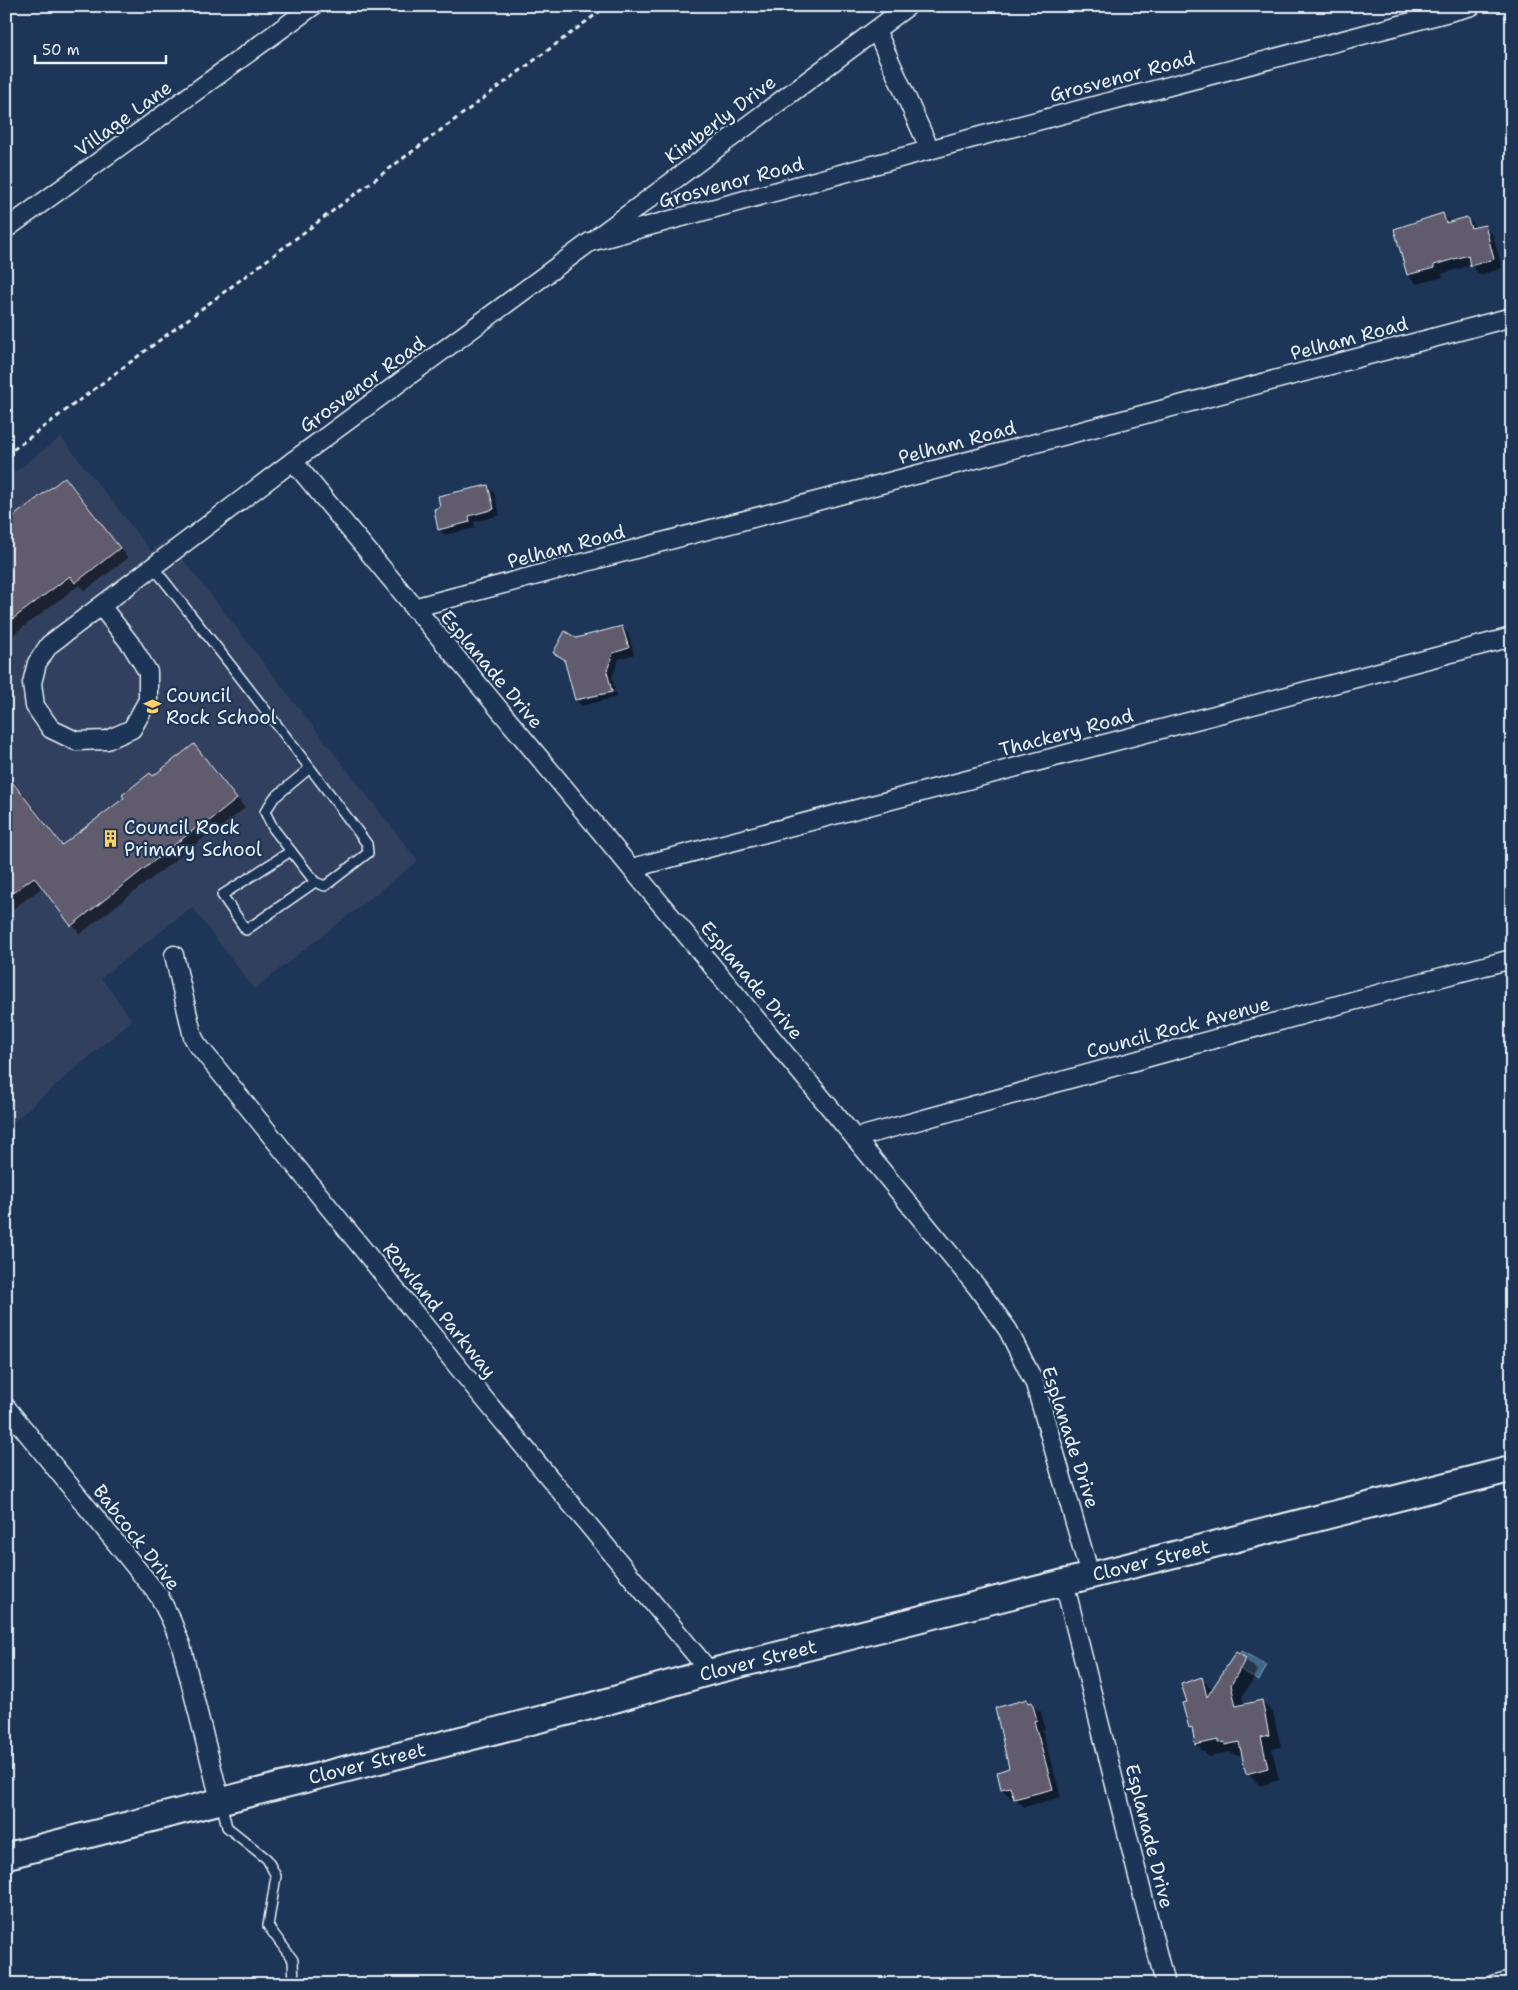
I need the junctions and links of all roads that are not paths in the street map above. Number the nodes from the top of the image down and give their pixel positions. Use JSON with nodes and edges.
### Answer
{"nodes":[{"id":1,"x":314,"y":6,"type":"edge"},
{"id":2,"x":908,"y":6,"type":"edge"},
{"id":3,"x":1472,"y":6,"type":"edge"},
{"id":4,"x":876,"y":30,"type":"junction"},
{"id":5,"x":930,"y":150,"type":"junction"},
{"id":6,"x":6,"y":229,"type":"edge"},
{"id":7,"x":590,"y":242,"type":"junction"},
{"id":8,"x":1512,"y":317,"type":"edge"},
{"id":9,"x":293,"y":461,"type":"junction"},
{"id":10,"x":152,"y":566,"type":"junction"},
{"id":11,"x":102,"y":606,"type":"junction"},
{"id":12,"x":413,"y":608,"type":"junction"},
{"id":13,"x":1512,"y":638,"type":"edge"},
{"id":14,"x":310,"y":768,"type":"junction"},
{"id":15,"x":291,"y":851,"type":"junction"},
{"id":16,"x":632,"y":868,"type":"junction"},
{"id":17,"x":315,"y":882,"type":"junction"},
{"id":18,"x":174,"y":955,"type":"dead end"},
{"id":19,"x":1512,"y":959,"type":"edge"},
{"id":20,"x":855,"y":1138,"type":"junction"},
{"id":21,"x":6,"y":1407,"type":"edge"},
{"id":22,"x":1512,"y":1469,"type":"edge"},
{"id":23,"x":1090,"y":1575,"type":"junction"},
{"id":24,"x":1064,"y":1582,"type":"junction"},
{"id":25,"x":710,"y":1672,"type":"junction"},
{"id":26,"x":220,"y":1800,"type":"junction"},
{"id":27,"x":6,"y":1856,"type":"edge"},
{"id":28,"x":1512,"y":1980,"type":"edge"},
{"id":29,"x":294,"y":1984,"type":"edge"},
{"id":30,"x":1165,"y":1984,"type":"edge"},
{"id":31,"x":1496,"y":1984,"type":"edge"}],
"edges":[{"from":1,"to":6,"type":"street","name":"Village Lane"},
{"from":2,"to":4,"type":"street","name":"Kimberly Drive"},
{"from":3,"to":5,"type":"street","name":"Grosvenor Road"},
{"from":4,"to":5,"type":"street"},
{"from":4,"to":7,"type":"street","name":"Kimberly Drive"},
{"from":5,"to":7,"type":"street","name":"Grosvenor Road"},
{"from":7,"to":9,"type":"street","name":"Grosvenor Road"},
{"from":8,"to":12,"type":"street","name":"Pelham Road"},
{"from":9,"to":10,"type":"street","name":"Grosvenor Road"},
{"from":9,"to":12,"type":"street","name":"Esplanade Drive"},
{"from":10,"to":11,"type":"street","name":"Grosvenor Road"},
{"from":10,"to":14,"type":"lane"},
{"from":11,"to":11,"type":"street","name":"Grosvenor Road"},
{"from":12,"to":16,"type":"street","name":"Esplanade Drive"},
{"from":13,"to":16,"type":"street","name":"Thackery Road"},
{"from":14,"to":15,"type":"lane"},
{"from":14,"to":17,"type":"lane"},
{"from":15,"to":17,"type":"lane"},
{"from":15,"to":17,"type":"lane"},
{"from":16,"to":20,"type":"street","name":"Esplanade Drive"},
{"from":18,"to":25,"type":"street","name":"Rowland Parkway"},
{"from":19,"to":20,"type":"street","name":"Council Rock Avenue"},
{"from":20,"to":23,"type":"street","name":"Esplanade Drive"},
{"from":21,"to":26,"type":"street","name":"Babcock Drive"},
{"from":22,"to":23,"type":"main road","name":"Clover Street"},
{"from":23,"to":24,"type":"main road","name":"Clover Street"},
{"from":24,"to":25,"type":"main road","name":"Clover Street"},
{"from":24,"to":30,"type":"street","name":"Esplanade Drive"},
{"from":25,"to":26,"type":"main road","name":"Clover Street"},
{"from":26,"to":27,"type":"main road","name":"Clover Street"},
{"from":26,"to":29,"type":"lane"},
{"from":28,"to":31,"type":"street"}]}
